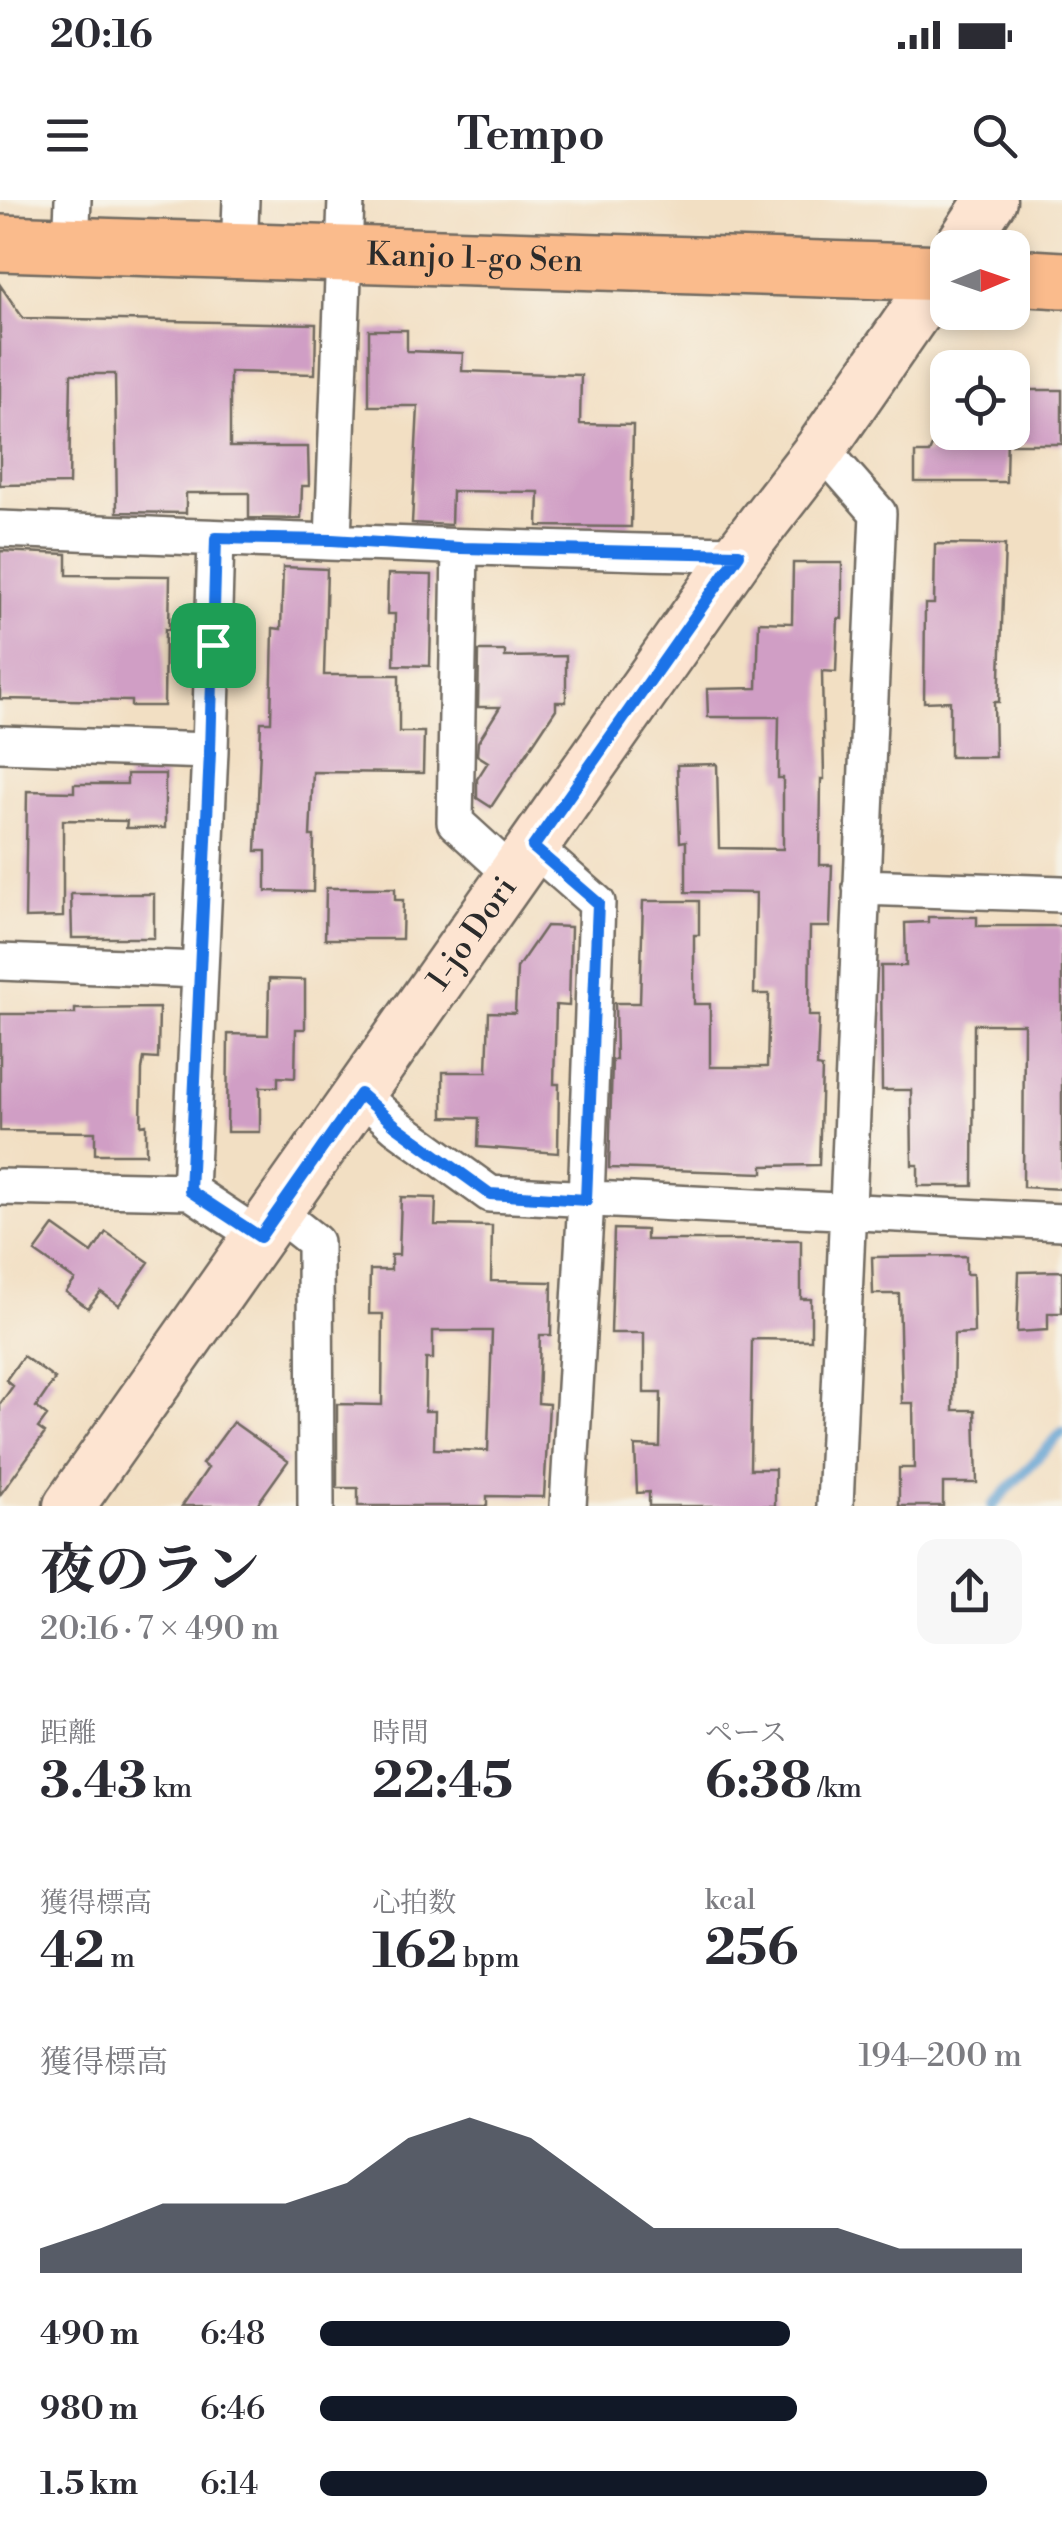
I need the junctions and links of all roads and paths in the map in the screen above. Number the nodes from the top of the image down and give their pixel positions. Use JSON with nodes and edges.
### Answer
{"nodes":[{"id":1,"x":346,"y":200,"type":"edge"},
{"id":2,"x":991,"y":200,"type":"edge"},
{"id":3,"x":72,"y":223,"type":"edge"},
{"id":4,"x":240,"y":226,"type":"edge"},
{"id":5,"x":972,"y":230,"type":"edge"},
{"id":6,"x":0,"y":243,"type":"edge"},
{"id":7,"x":344,"y":255,"type":"junction"},
{"id":8,"x":930,"y":265,"type":"edge"},
{"id":9,"x":1030,"y":278,"type":"edge"},
{"id":10,"x":1062,"y":280,"type":"edge"},
{"id":11,"x":930,"y":292,"type":"edge"},
{"id":12,"x":821,"y":448,"type":"junction"},
{"id":13,"x":0,"y":529,"type":"edge"},
{"id":14,"x":216,"y":538,"type":"junction"},
{"id":15,"x":332,"y":540,"type":"junction"},
{"id":16,"x":460,"y":548,"type":"junction"},
{"id":17,"x":739,"y":554,"type":"junction"},
{"id":18,"x":0,"y":744,"type":"edge"},
{"id":19,"x":210,"y":752,"type":"junction"},
{"id":20,"x":523,"y":861,"type":"junction"},
{"id":21,"x":861,"y":888,"type":"junction"},
{"id":22,"x":1062,"y":894,"type":"edge"},
{"id":23,"x":0,"y":962,"type":"edge"},
{"id":24,"x":198,"y":970,"type":"junction"},
{"id":25,"x":360,"y":1094,"type":"junction"},
{"id":26,"x":0,"y":1187,"type":"edge"},
{"id":27,"x":190,"y":1191,"type":"junction"},
{"id":28,"x":586,"y":1200,"type":"junction"},
{"id":29,"x":848,"y":1211,"type":"junction"},
{"id":30,"x":1062,"y":1222,"type":"edge"},
{"id":31,"x":268,"y":1225,"type":"junction"},
{"id":32,"x":69,"y":1506,"type":"edge"},
{"id":33,"x":316,"y":1506,"type":"edge"},
{"id":34,"x":568,"y":1506,"type":"edge"},
{"id":35,"x":835,"y":1506,"type":"edge"}],
"edges":[{"from":1,"to":7,"type":"street"},
{"from":2,"to":5,"type":"main road","name":"1-jo Dori"},
{"from":3,"to":4,"type":"main road","name":"Kanjo 1-go Sen"},
{"from":3,"to":6,"type":"main road","name":"Kanjo 1-go Sen"},
{"from":4,"to":7,"type":"main road","name":"Kanjo 1-go Sen"},
{"from":7,"to":8,"type":"main road","name":"Kanjo 1-go Sen"},
{"from":7,"to":15,"type":"street"},
{"from":9,"to":10,"type":"main road"},
{"from":11,"to":12,"type":"main road","name":"1-jo Dori"},
{"from":12,"to":17,"type":"main road","name":"1-jo Dori"},
{"from":12,"to":21,"type":"street"},
{"from":13,"to":14,"type":"street"},
{"from":14,"to":15,"type":"street"},
{"from":14,"to":19,"type":"street"},
{"from":15,"to":16,"type":"street"},
{"from":16,"to":17,"type":"street"},
{"from":16,"to":20,"type":"street"},
{"from":17,"to":20,"type":"main road","name":"1-jo Dori"},
{"from":18,"to":19,"type":"street"},
{"from":19,"to":24,"type":"street"},
{"from":20,"to":25,"type":"main road","name":"1-jo Dori"},
{"from":20,"to":28,"type":"street"},
{"from":21,"to":22,"type":"street"},
{"from":21,"to":29,"type":"street"},
{"from":23,"to":24,"type":"street"},
{"from":24,"to":27,"type":"street"},
{"from":25,"to":28,"type":"street"},
{"from":25,"to":31,"type":"main road","name":"1-jo Dori"},
{"from":26,"to":27,"type":"street"},
{"from":27,"to":31,"type":"street"},
{"from":28,"to":29,"type":"street"},
{"from":28,"to":34,"type":"street"},
{"from":29,"to":30,"type":"street"},
{"from":29,"to":35,"type":"street"},
{"from":31,"to":32,"type":"main road","name":"1-jo Dori"},
{"from":31,"to":33,"type":"street"}]}
